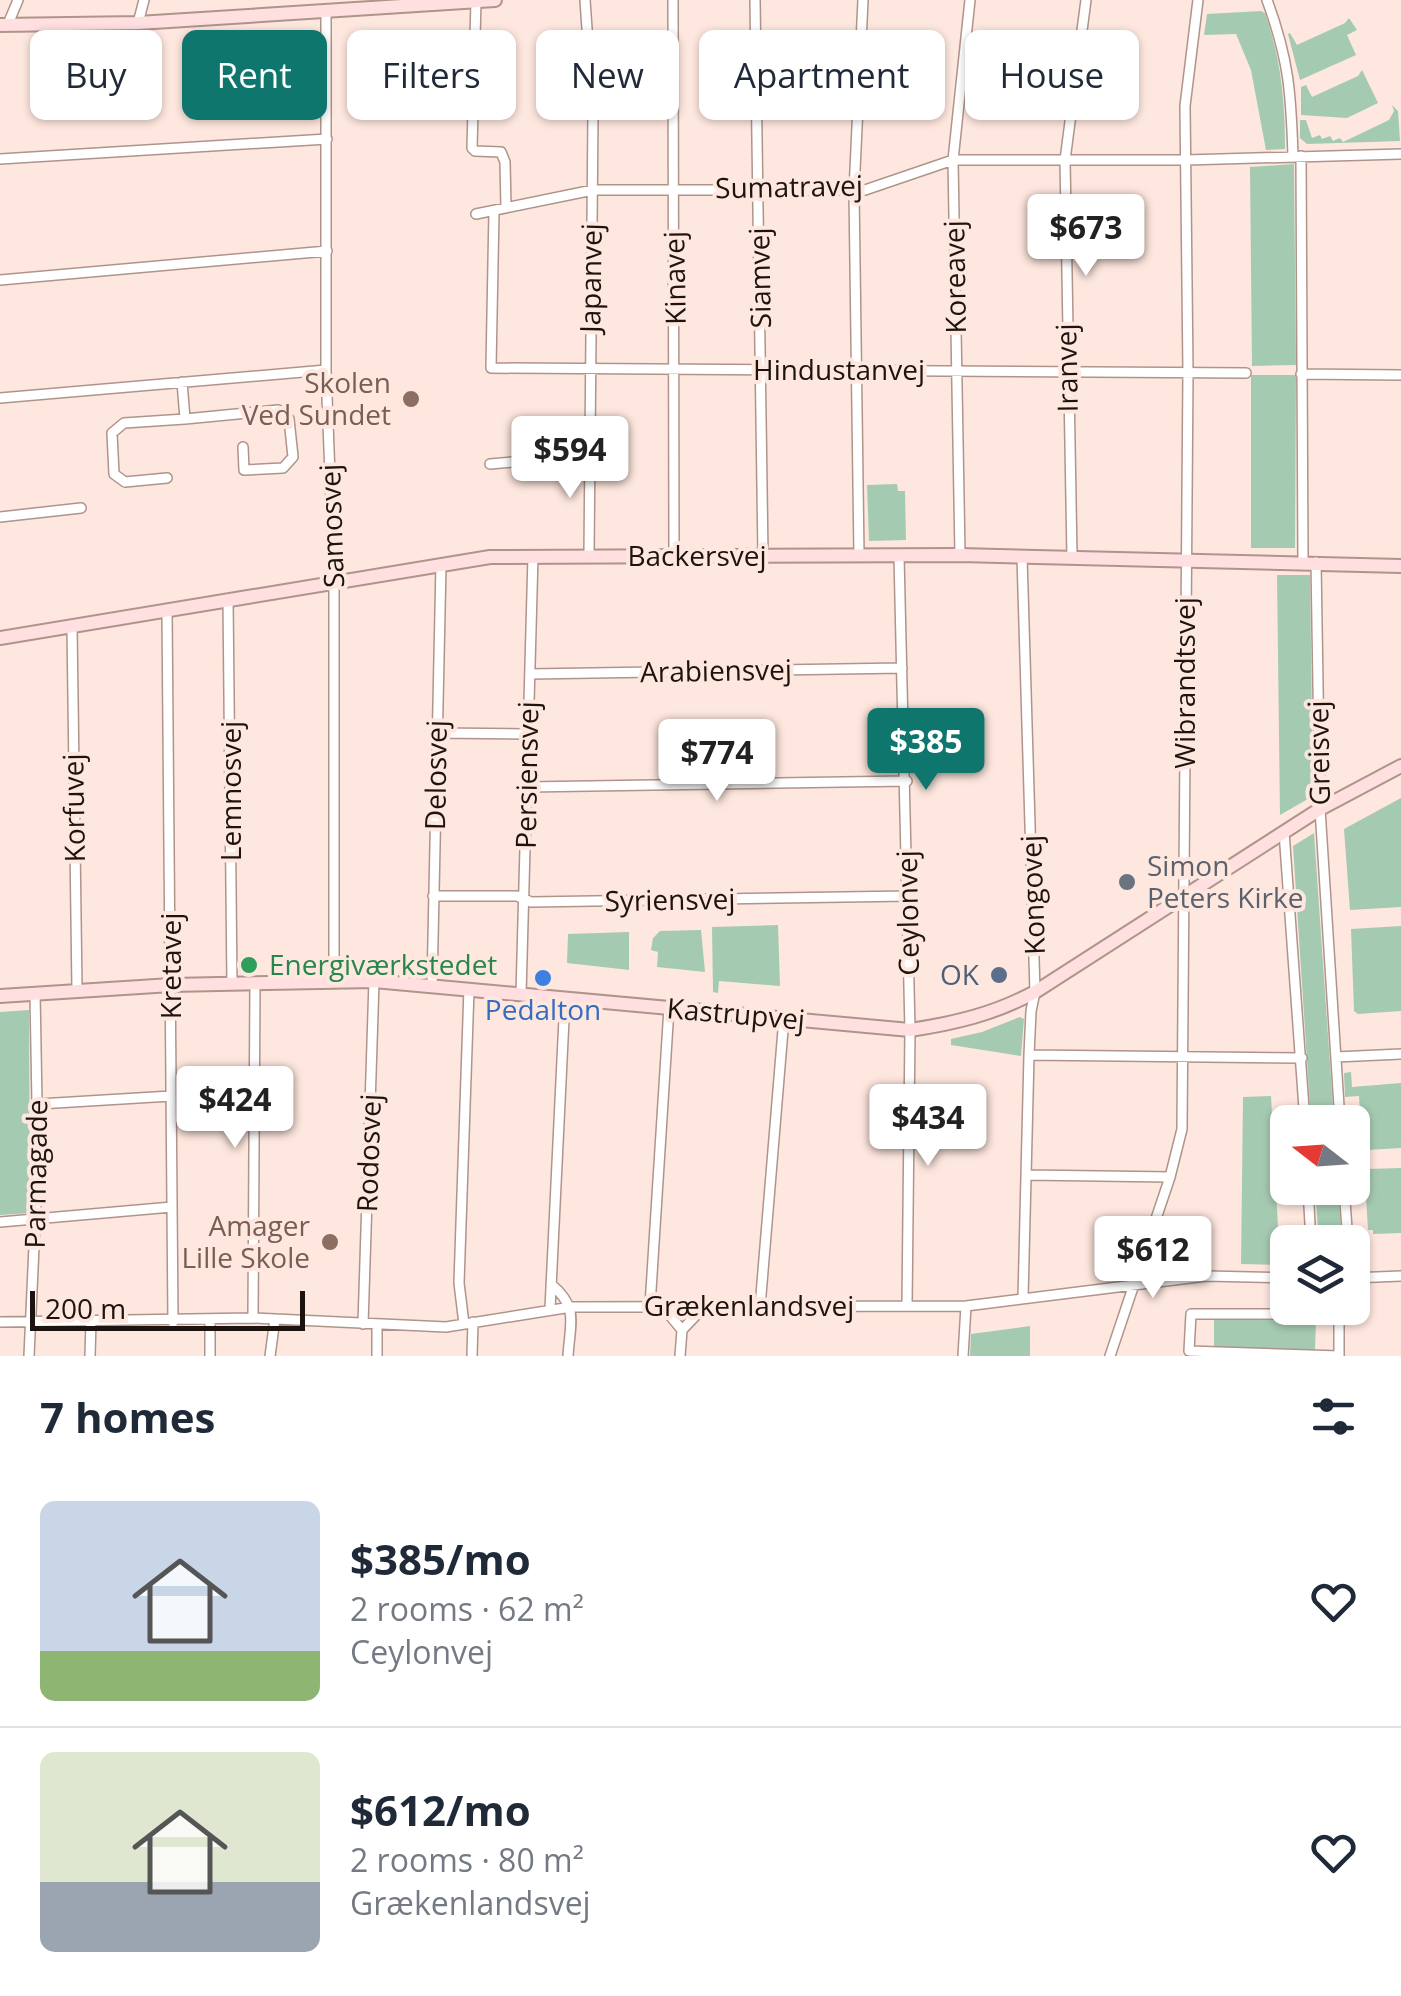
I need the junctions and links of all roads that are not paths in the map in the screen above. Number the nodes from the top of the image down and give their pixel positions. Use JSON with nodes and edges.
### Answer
{"nodes":[{"id":1,"x":18,"y":0,"type":"edge"},
{"id":2,"x":144,"y":0,"type":"edge"},
{"id":3,"x":495,"y":0,"type":"edge"},
{"id":4,"x":585,"y":0,"type":"edge"},
{"id":5,"x":673,"y":0,"type":"edge"},
{"id":6,"x":755,"y":0,"type":"edge"},
{"id":7,"x":863,"y":0,"type":"edge"},
{"id":8,"x":970,"y":0,"type":"edge"},
{"id":9,"x":1086,"y":0,"type":"edge"},
{"id":10,"x":1198,"y":0,"type":"edge"},
{"id":11,"x":1267,"y":0,"type":"edge"},
{"id":12,"x":476,"y":1,"type":"edge"},
{"id":13,"x":423,"y":3,"type":"edge"},
{"id":14,"x":326,"y":10,"type":"junction"},
{"id":15,"x":138,"y":23,"type":"junction"},
{"id":16,"x":3,"y":24,"type":"edge"},
{"id":17,"x":328,"y":139,"type":"junction"},
{"id":18,"x":1401,"y":154,"type":"edge"},
{"id":19,"x":1297,"y":156,"type":"junction"},
{"id":20,"x":0,"y":158,"type":"edge"},
{"id":21,"x":954,"y":160,"type":"junction"},
{"id":22,"x":1065,"y":160,"type":"junction"},
{"id":23,"x":1186,"y":160,"type":"junction"},
{"id":24,"x":674,"y":189,"type":"junction"},
{"id":25,"x":593,"y":190,"type":"junction"},
{"id":26,"x":758,"y":190,"type":"junction"},
{"id":27,"x":854,"y":191,"type":"junction"},
{"id":28,"x":506,"y":208,"type":"junction"},
{"id":29,"x":494,"y":211,"type":"junction"},
{"id":30,"x":476,"y":214,"type":"dead end"},
{"id":31,"x":326,"y":251,"type":"junction"},
{"id":32,"x":0,"y":280,"type":"edge"},
{"id":33,"x":590,"y":368,"type":"junction"},
{"id":34,"x":676,"y":369,"type":"junction"},
{"id":35,"x":856,"y":369,"type":"junction"},
{"id":36,"x":326,"y":370,"type":"junction"},
{"id":37,"x":761,"y":370,"type":"junction"},
{"id":38,"x":956,"y":371,"type":"junction"},
{"id":39,"x":1067,"y":372,"type":"junction"},
{"id":40,"x":1188,"y":372,"type":"junction"},
{"id":41,"x":1246,"y":373,"type":"dead end"},
{"id":42,"x":1301,"y":374,"type":"junction"},
{"id":43,"x":1401,"y":375,"type":"edge"},
{"id":44,"x":182,"y":382,"type":"junction"},
{"id":45,"x":0,"y":398,"type":"edge"},
{"id":46,"x":185,"y":419,"type":"junction"},
{"id":47,"x":243,"y":447,"type":"dead end"},
{"id":48,"x":589,"y":455,"type":"junction"},
{"id":49,"x":490,"y":464,"type":"dead end"},
{"id":50,"x":167,"y":478,"type":"dead end"},
{"id":51,"x":82,"y":508,"type":"dead end"},
{"id":52,"x":0,"y":516,"type":"edge"},
{"id":53,"x":960,"y":555,"type":"junction"},
{"id":54,"x":533,"y":556,"type":"junction"},
{"id":55,"x":589,"y":556,"type":"junction"},
{"id":56,"x":674,"y":556,"type":"junction"},
{"id":57,"x":763,"y":556,"type":"junction"},
{"id":58,"x":860,"y":556,"type":"junction"},
{"id":59,"x":899,"y":556,"type":"junction"},
{"id":60,"x":1022,"y":557,"type":"junction"},
{"id":61,"x":1072,"y":557,"type":"junction"},
{"id":62,"x":1186,"y":560,"type":"junction"},
{"id":63,"x":1310,"y":562,"type":"junction"},
{"id":64,"x":442,"y":564,"type":"junction"},
{"id":65,"x":1401,"y":566,"type":"edge"},
{"id":66,"x":334,"y":581,"type":"junction"},
{"id":67,"x":228,"y":599,"type":"junction"},
{"id":68,"x":167,"y":610,"type":"junction"},
{"id":69,"x":72,"y":626,"type":"junction"},
{"id":70,"x":0,"y":638,"type":"edge"},
{"id":71,"x":902,"y":668,"type":"junction"},
{"id":72,"x":530,"y":674,"type":"junction"},
{"id":73,"x":437,"y":734,"type":"junction"},
{"id":74,"x":528,"y":734,"type":"junction"},
{"id":75,"x":1401,"y":766,"type":"edge"},
{"id":76,"x":907,"y":781,"type":"junction"},
{"id":77,"x":528,"y":787,"type":"junction"},
{"id":78,"x":1320,"y":809,"type":"junction"},
{"id":79,"x":1284,"y":832,"type":"junction"},
{"id":80,"x":433,"y":896,"type":"junction"},
{"id":81,"x":908,"y":896,"type":"junction"},
{"id":82,"x":1184,"y":896,"type":"junction"},
{"id":83,"x":525,"y":900,"type":"junction"},
{"id":84,"x":334,"y":981,"type":"junction"},
{"id":85,"x":374,"y":981,"type":"junction"},
{"id":86,"x":256,"y":983,"type":"junction"},
{"id":87,"x":232,"y":984,"type":"junction"},
{"id":88,"x":171,"y":985,"type":"junction"},
{"id":89,"x":432,"y":986,"type":"junction"},
{"id":90,"x":470,"y":989,"type":"junction"},
{"id":91,"x":77,"y":990,"type":"junction"},
{"id":92,"x":1036,"y":992,"type":"junction"},
{"id":93,"x":35,"y":993,"type":"junction"},
{"id":94,"x":521,"y":994,"type":"junction"},
{"id":95,"x":0,"y":996,"type":"edge"},
{"id":96,"x":565,"y":998,"type":"junction"},
{"id":97,"x":669,"y":1008,"type":"junction"},
{"id":98,"x":784,"y":1018,"type":"junction"},
{"id":99,"x":910,"y":1030,"type":"junction"},
{"id":100,"x":1401,"y":1054,"type":"edge"},
{"id":101,"x":1029,"y":1055,"type":"junction"},
{"id":102,"x":1182,"y":1056,"type":"junction"},
{"id":103,"x":1336,"y":1057,"type":"junction"},
{"id":104,"x":1302,"y":1058,"type":"junction"},
{"id":105,"x":171,"y":1096,"type":"junction"},
{"id":106,"x":39,"y":1104,"type":"junction"},
{"id":107,"x":1304,"y":1105,"type":"edge"},
{"id":108,"x":1339,"y":1105,"type":"edge"},
{"id":109,"x":1027,"y":1174,"type":"junction"},
{"id":110,"x":1170,"y":1178,"type":"junction"},
{"id":111,"x":172,"y":1207,"type":"junction"},
{"id":112,"x":36,"y":1219,"type":"junction"},
{"id":113,"x":0,"y":1222,"type":"edge"},
{"id":114,"x":1401,"y":1276,"type":"edge"},
{"id":115,"x":1370,"y":1277,"type":"edge"},
{"id":116,"x":1270,"y":1278,"type":"edge"},
{"id":117,"x":1134,"y":1283,"type":"junction"},
{"id":118,"x":551,"y":1284,"type":"junction"},
{"id":119,"x":1024,"y":1298,"type":"junction"},
{"id":120,"x":656,"y":1306,"type":"junction"},
{"id":121,"x":907,"y":1306,"type":"junction"},
{"id":122,"x":966,"y":1306,"type":"junction"},
{"id":123,"x":570,"y":1307,"type":"junction"},
{"id":124,"x":760,"y":1307,"type":"junction"},
{"id":125,"x":703,"y":1308,"type":"junction"},
{"id":126,"x":550,"y":1309,"type":"junction"},
{"id":127,"x":1270,"y":1312,"type":"edge"},
{"id":128,"x":253,"y":1318,"type":"junction"},
{"id":129,"x":210,"y":1320,"type":"junction"},
{"id":130,"x":275,"y":1320,"type":"junction"},
{"id":131,"x":91,"y":1321,"type":"junction"},
{"id":132,"x":0,"y":1322,"type":"edge"},
{"id":133,"x":30,"y":1322,"type":"junction"},
{"id":134,"x":172,"y":1322,"type":"junction"},
{"id":135,"x":469,"y":1323,"type":"junction"},
{"id":136,"x":364,"y":1324,"type":"junction"},
{"id":137,"x":377,"y":1325,"type":"junction"},
{"id":138,"x":1339,"y":1325,"type":"edge"},
{"id":139,"x":682,"y":1330,"type":"junction"},
{"id":140,"x":29,"y":1356,"type":"edge"},
{"id":141,"x":90,"y":1356,"type":"edge"},
{"id":142,"x":210,"y":1356,"type":"edge"},
{"id":143,"x":270,"y":1356,"type":"edge"},
{"id":144,"x":377,"y":1356,"type":"edge"},
{"id":145,"x":472,"y":1356,"type":"edge"},
{"id":146,"x":568,"y":1356,"type":"edge"},
{"id":147,"x":680,"y":1356,"type":"edge"},
{"id":148,"x":963,"y":1356,"type":"edge"},
{"id":149,"x":1110,"y":1356,"type":"edge"},
{"id":150,"x":1339,"y":1356,"type":"edge"}],
"edges":[{"from":1,"to":16,"type":"street"},
{"from":2,"to":15,"type":"street"},
{"from":3,"to":12,"type":"street"},
{"from":4,"to":25,"type":"street","name":"Japanvej"},
{"from":5,"to":24,"type":"street","name":"Kinavej"},
{"from":6,"to":26,"type":"street","name":"Siamvej"},
{"from":7,"to":27,"type":"street"},
{"from":8,"to":21,"type":"street","name":"Koreavej"},
{"from":9,"to":22,"type":"street","name":"Iranvej"},
{"from":10,"to":23,"type":"street","name":"Wibrandtsvej"},
{"from":11,"to":19,"type":"street","name":"Greisvej"},
{"from":12,"to":13,"type":"street"},
{"from":12,"to":28,"type":"street"},
{"from":13,"to":14,"type":"street"},
{"from":14,"to":15,"type":"street"},
{"from":14,"to":17,"type":"street","name":"Samosvej"},
{"from":15,"to":16,"type":"street"},
{"from":17,"to":20,"type":"street"},
{"from":17,"to":31,"type":"street","name":"Samosvej"},
{"from":18,"to":19,"type":"street","name":"Sumatravej"},
{"from":19,"to":23,"type":"street","name":"Sumatravej"},
{"from":19,"to":42,"type":"street","name":"Greisvej"},
{"from":21,"to":22,"type":"street","name":"Sumatravej"},
{"from":21,"to":27,"type":"street","name":"Sumatravej"},
{"from":21,"to":38,"type":"street","name":"Koreavej"},
{"from":22,"to":23,"type":"street","name":"Sumatravej"},
{"from":22,"to":39,"type":"street","name":"Iranvej"},
{"from":23,"to":40,"type":"street","name":"Wibrandtsvej"},
{"from":24,"to":25,"type":"street","name":"Sumatravej"},
{"from":24,"to":26,"type":"street","name":"Sumatravej"},
{"from":24,"to":34,"type":"street","name":"Kinavej"},
{"from":25,"to":28,"type":"street","name":"Sumatravej"},
{"from":25,"to":33,"type":"street","name":"Japanvej"},
{"from":26,"to":27,"type":"street","name":"Sumatravej"},
{"from":26,"to":37,"type":"street","name":"Siamvej"},
{"from":27,"to":35,"type":"street"},
{"from":28,"to":29,"type":"street","name":"Sumatravej"},
{"from":29,"to":30,"type":"street","name":"Sumatravej"},
{"from":29,"to":33,"type":"street","name":"Hindustanvej"},
{"from":31,"to":32,"type":"street"},
{"from":31,"to":36,"type":"street","name":"Samosvej"},
{"from":33,"to":34,"type":"street","name":"Hindustanvej"},
{"from":33,"to":48,"type":"street","name":"Japanvej"},
{"from":34,"to":37,"type":"street","name":"Hindustanvej"},
{"from":34,"to":56,"type":"street","name":"Kinavej"},
{"from":35,"to":37,"type":"street","name":"Hindustanvej"},
{"from":35,"to":38,"type":"street","name":"Hindustanvej"},
{"from":35,"to":58,"type":"street"},
{"from":36,"to":44,"type":"street"},
{"from":36,"to":66,"type":"street","name":"Samosvej"},
{"from":37,"to":57,"type":"street","name":"Siamvej"},
{"from":38,"to":39,"type":"street","name":"Hindustanvej"},
{"from":38,"to":53,"type":"street","name":"Koreavej"},
{"from":39,"to":40,"type":"street","name":"Hindustanvej"},
{"from":39,"to":61,"type":"street","name":"Iranvej"},
{"from":40,"to":41,"type":"street","name":"Hindustanvej"},
{"from":40,"to":62,"type":"street","name":"Wibrandtsvej"},
{"from":42,"to":43,"type":"street"},
{"from":42,"to":63,"type":"street","name":"Greisvej"},
{"from":44,"to":45,"type":"street"},
{"from":44,"to":46,"type":"street"},
{"from":46,"to":47,"type":"street"},
{"from":46,"to":50,"type":"street"},
{"from":48,"to":49,"type":"street"},
{"from":48,"to":55,"type":"street","name":"Japanvej"},
{"from":51,"to":52,"type":"street"},
{"from":53,"to":59,"type":"street","name":"Backersvej"},
{"from":53,"to":60,"type":"street","name":"Backersvej"},
{"from":54,"to":55,"type":"street","name":"Backersvej"},
{"from":54,"to":64,"type":"street","name":"Backersvej"},
{"from":54,"to":72,"type":"street","name":"Persiensvej"},
{"from":55,"to":56,"type":"street","name":"Backersvej"},
{"from":56,"to":57,"type":"street","name":"Backersvej"},
{"from":57,"to":58,"type":"street","name":"Backersvej"},
{"from":58,"to":59,"type":"street","name":"Backersvej"},
{"from":59,"to":71,"type":"street","name":"Ceylonvej"},
{"from":60,"to":61,"type":"street","name":"Backersvej"},
{"from":60,"to":92,"type":"street","name":"Kongovej"},
{"from":61,"to":62,"type":"street","name":"Backersvej"},
{"from":62,"to":63,"type":"street","name":"Backersvej"},
{"from":62,"to":82,"type":"street","name":"Wibrandtsvej"},
{"from":63,"to":65,"type":"street","name":"Backersvej"},
{"from":63,"to":78,"type":"street","name":"Greisvej"},
{"from":64,"to":66,"type":"street","name":"Backersvej"},
{"from":64,"to":73,"type":"street","name":"Delosvej"},
{"from":66,"to":67,"type":"street","name":"Backersvej"},
{"from":66,"to":84,"type":"street","name":"Samosvej"},
{"from":67,"to":68,"type":"street","name":"Backersvej"},
{"from":67,"to":87,"type":"street","name":"Lemnosvej"},
{"from":68,"to":69,"type":"street","name":"Backersvej"},
{"from":68,"to":88,"type":"street","name":"Kretavej"},
{"from":69,"to":70,"type":"street","name":"Backersvej"},
{"from":69,"to":91,"type":"street","name":"Korfuvej"},
{"from":71,"to":72,"type":"street","name":"Arabiensvej"},
{"from":71,"to":76,"type":"street","name":"Ceylonvej"},
{"from":72,"to":74,"type":"street","name":"Persiensvej"},
{"from":73,"to":74,"type":"street"},
{"from":73,"to":80,"type":"street","name":"Delosvej"},
{"from":74,"to":77,"type":"street","name":"Persiensvej"},
{"from":75,"to":78,"type":"street","name":"Kastrupvej"},
{"from":76,"to":77,"type":"street"},
{"from":76,"to":81,"type":"street","name":"Ceylonvej"},
{"from":77,"to":83,"type":"street","name":"Persiensvej"},
{"from":78,"to":79,"type":"street","name":"Kastrupvej"},
{"from":78,"to":103,"type":"street","name":"Greisvej"},
{"from":79,"to":82,"type":"street","name":"Kastrupvej"},
{"from":79,"to":104,"type":"street","name":"Greisvej"},
{"from":80,"to":83,"type":"street","name":"Syriensvej"},
{"from":80,"to":89,"type":"street","name":"Delosvej"},
{"from":81,"to":83,"type":"street","name":"Syriensvej"},
{"from":81,"to":99,"type":"street","name":"Ceylonvej"},
{"from":82,"to":92,"type":"street","name":"Kastrupvej"},
{"from":82,"to":102,"type":"street","name":"Wibrandtsvej"},
{"from":83,"to":94,"type":"street","name":"Persiensvej"},
{"from":84,"to":85,"type":"street","name":"Kastrupvej"},
{"from":84,"to":86,"type":"street","name":"Kastrupvej"},
{"from":85,"to":89,"type":"street","name":"Kastrupvej"},
{"from":85,"to":136,"type":"street","name":"Rodosvej"},
{"from":86,"to":87,"type":"street","name":"Kastrupvej"},
{"from":86,"to":128,"type":"street"},
{"from":87,"to":88,"type":"street","name":"Kastrupvej"},
{"from":88,"to":91,"type":"street","name":"Kastrupvej"},
{"from":88,"to":105,"type":"street","name":"Kretavej"},
{"from":89,"to":90,"type":"street","name":"Kastrupvej"},
{"from":90,"to":94,"type":"street","name":"Kastrupvej"},
{"from":90,"to":135,"type":"street"},
{"from":91,"to":93,"type":"street","name":"Kastrupvej"},
{"from":92,"to":99,"type":"street","name":"Kastrupvej"},
{"from":92,"to":101,"type":"street","name":"Kongovej"},
{"from":93,"to":95,"type":"street","name":"Kastrupvej"},
{"from":93,"to":106,"type":"street","name":"Parmagade"},
{"from":94,"to":96,"type":"street","name":"Kastrupvej"},
{"from":96,"to":97,"type":"street","name":"Kastrupvej"},
{"from":96,"to":118,"type":"street"},
{"from":97,"to":98,"type":"street","name":"Kastrupvej"},
{"from":97,"to":120,"type":"street"},
{"from":98,"to":99,"type":"street","name":"Kastrupvej"},
{"from":98,"to":124,"type":"street"},
{"from":99,"to":121,"type":"street","name":"Ceylonvej"},
{"from":100,"to":103,"type":"street"},
{"from":101,"to":102,"type":"street"},
{"from":101,"to":109,"type":"street","name":"Kongovej"},
{"from":102,"to":104,"type":"street"},
{"from":102,"to":110,"type":"street","name":"Wibrandtsvej"},
{"from":103,"to":108,"type":"street","name":"Greisvej"},
{"from":104,"to":107,"type":"street","name":"Greisvej"},
{"from":105,"to":106,"type":"street"},
{"from":105,"to":111,"type":"street","name":"Kretavej"},
{"from":106,"to":112,"type":"street","name":"Parmagade"},
{"from":109,"to":110,"type":"street"},
{"from":109,"to":119,"type":"street","name":"Kongovej"},
{"from":110,"to":117,"type":"street","name":"Wibrandtsvej"},
{"from":111,"to":112,"type":"street"},
{"from":111,"to":134,"type":"street","name":"Kretavej"},
{"from":112,"to":113,"type":"street"},
{"from":112,"to":133,"type":"street","name":"Parmagade"},
{"from":114,"to":115,"type":"street"},
{"from":116,"to":117,"type":"street","name":"Grækenlandsvej"},
{"from":117,"to":119,"type":"street","name":"Grækenlandsvej"},
{"from":117,"to":149,"type":"street","name":"Wibrandtsvej"},
{"from":118,"to":123,"type":"street"},
{"from":118,"to":126,"type":"street"},
{"from":119,"to":122,"type":"street","name":"Grækenlandsvej"},
{"from":120,"to":123,"type":"street","name":"Grækenlandsvej"},
{"from":120,"to":125,"type":"street","name":"Grækenlandsvej"},
{"from":120,"to":139,"type":"street"},
{"from":121,"to":122,"type":"street","name":"Grækenlandsvej"},
{"from":121,"to":124,"type":"street","name":"Grækenlandsvej"},
{"from":122,"to":148,"type":"street"},
{"from":123,"to":126,"type":"street","name":"Grækenlandsvej"},
{"from":123,"to":146,"type":"street"},
{"from":124,"to":125,"type":"street","name":"Grækenlandsvej"},
{"from":125,"to":139,"type":"street"},
{"from":126,"to":135,"type":"street","name":"Grækenlandsvej"},
{"from":127,"to":150,"type":"street"},
{"from":128,"to":129,"type":"street","name":"Grækenlandsvej"},
{"from":128,"to":130,"type":"street","name":"Grækenlandsvej"},
{"from":129,"to":134,"type":"street","name":"Grækenlandsvej"},
{"from":129,"to":142,"type":"street"},
{"from":130,"to":136,"type":"street","name":"Grækenlandsvej"},
{"from":130,"to":143,"type":"street"},
{"from":131,"to":133,"type":"street","name":"Grækenlandsvej"},
{"from":131,"to":134,"type":"street","name":"Grækenlandsvej"},
{"from":131,"to":141,"type":"street"},
{"from":132,"to":133,"type":"street","name":"Grækenlandsvej"},
{"from":133,"to":140,"type":"street","name":"Parmagade"},
{"from":135,"to":137,"type":"street","name":"Grækenlandsvej"},
{"from":135,"to":145,"type":"street"},
{"from":136,"to":137,"type":"street","name":"Grækenlandsvej"},
{"from":137,"to":144,"type":"street"},
{"from":138,"to":150,"type":"street"},
{"from":139,"to":147,"type":"street"}]}
